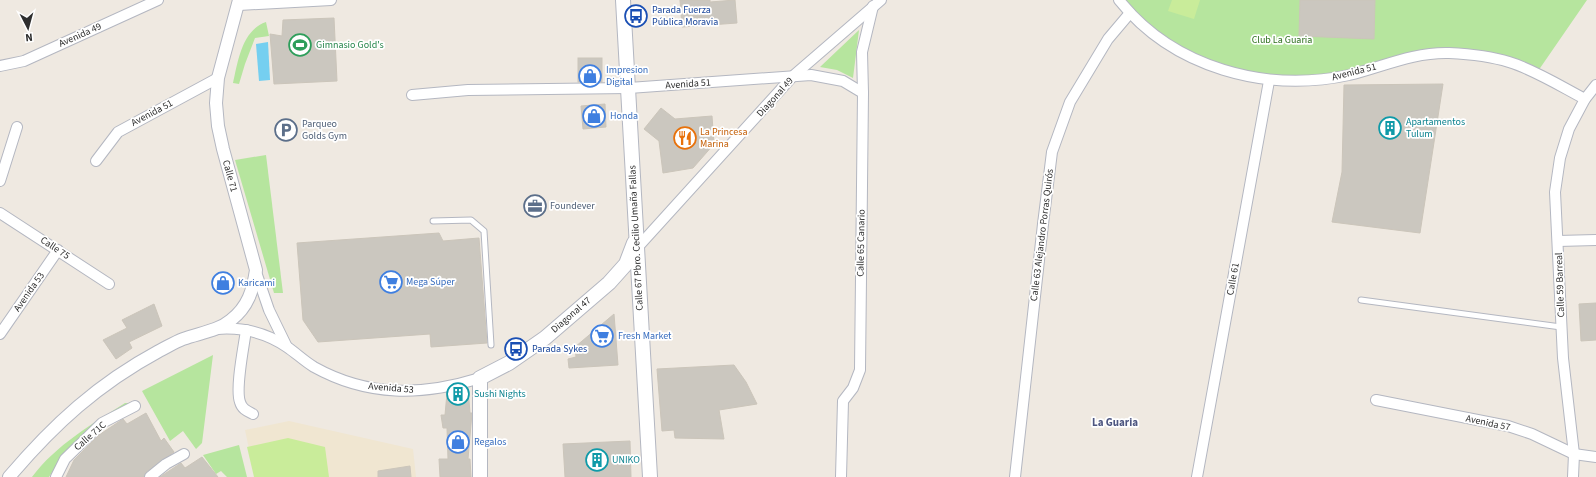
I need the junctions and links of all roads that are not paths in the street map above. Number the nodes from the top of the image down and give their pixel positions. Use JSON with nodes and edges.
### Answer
{"nodes":[{"id":1,"x":158,"y":0,"type":"edge"},
{"id":2,"x":331,"y":0,"type":"edge"},
{"id":3,"x":623,"y":0,"type":"edge"},
{"id":4,"x":1119,"y":0,"type":"edge"},
{"id":5,"x":239,"y":2,"type":"edge"},
{"id":6,"x":877,"y":3,"type":"edge"},
{"id":7,"x":1130,"y":13,"type":"junction"},
{"id":8,"x":0,"y":66,"type":"edge"},
{"id":9,"x":793,"y":76,"type":"junction"},
{"id":10,"x":218,"y":78,"type":"junction"},
{"id":11,"x":1269,"y":81,"type":"junction"},
{"id":12,"x":1596,"y":85,"type":"edge"},
{"id":13,"x":629,"y":88,"type":"junction"},
{"id":14,"x":863,"y":93,"type":"junction"},
{"id":15,"x":412,"y":95,"type":"dead end"},
{"id":16,"x":1585,"y":99,"type":"junction"},
{"id":17,"x":17,"y":127,"type":"dead end"},
{"id":18,"x":96,"y":161,"type":"dead end"},
{"id":19,"x":0,"y":181,"type":"edge"},
{"id":20,"x":0,"y":213,"type":"edge"},
{"id":21,"x":433,"y":221,"type":"dead end"},
{"id":22,"x":636,"y":229,"type":"junction"},
{"id":23,"x":1596,"y":240,"type":"edge"},
{"id":24,"x":1558,"y":241,"type":"junction"},
{"id":25,"x":637,"y":248,"type":"junction"},
{"id":26,"x":58,"y":250,"type":"junction"},
{"id":27,"x":256,"y":270,"type":"junction"},
{"id":28,"x":609,"y":283,"type":"junction"},
{"id":29,"x":109,"y":284,"type":"dead end"},
{"id":30,"x":639,"y":296,"type":"junction"},
{"id":31,"x":1361,"y":300,"type":"dead end"},
{"id":32,"x":1561,"y":327,"type":"junction"},
{"id":33,"x":213,"y":330,"type":"junction"},
{"id":34,"x":246,"y":330,"type":"junction"},
{"id":35,"x":0,"y":334,"type":"edge"},
{"id":36,"x":491,"y":345,"type":"dead end"},
{"id":37,"x":287,"y":347,"type":"junction"},
{"id":38,"x":480,"y":378,"type":"junction"},
{"id":39,"x":1376,"y":400,"type":"dead end"},
{"id":40,"x":135,"y":406,"type":"dead end"},
{"id":41,"x":253,"y":414,"type":"dead end"},
{"id":42,"x":184,"y":454,"type":"dead end"},
{"id":43,"x":1574,"y":454,"type":"junction"},
{"id":44,"x":1596,"y":457,"type":"edge"},
{"id":45,"x":9,"y":477,"type":"edge"},
{"id":46,"x":56,"y":477,"type":"edge"},
{"id":47,"x":150,"y":477,"type":"edge"},
{"id":48,"x":480,"y":477,"type":"edge"},
{"id":49,"x":650,"y":477,"type":"edge"},
{"id":50,"x":841,"y":477,"type":"edge"},
{"id":51,"x":1015,"y":477,"type":"edge"},
{"id":52,"x":1197,"y":477,"type":"edge"},
{"id":53,"x":1573,"y":477,"type":"edge"}],
"edges":[{"from":1,"to":8,"type":"street","name":"Avenida 49"},
{"from":2,"to":5,"type":"street"},
{"from":3,"to":13,"type":"main road","name":"Calle 67 Pbro. Cecilio Umaña Fallas"},
{"from":4,"to":7,"type":"street","name":"Avenida 51"},
{"from":5,"to":10,"type":"street","name":"Calle 71"},
{"from":6,"to":9,"type":"street","name":"Diagonal 49"},
{"from":6,"to":14,"type":"street","name":"Calle 65 Canario"},
{"from":7,"to":11,"type":"street","name":"Avenida 51"},
{"from":7,"to":51,"type":"street","name":"Calle 63 Alejandro Porras Quirós"},
{"from":9,"to":13,"type":"street","name":"Avenida 51"},
{"from":9,"to":14,"type":"street","name":"Avenida 51"},
{"from":9,"to":25,"type":"street","name":"Diagonal 49"},
{"from":10,"to":18,"type":"street","name":"Avenida 51"},
{"from":10,"to":27,"type":"street","name":"Calle 71"},
{"from":11,"to":16,"type":"street","name":"Avenida 51"},
{"from":11,"to":52,"type":"street","name":"Calle 61"},
{"from":12,"to":16,"type":"street","name":"Calle 59 Barreal"},
{"from":13,"to":15,"type":"street","name":"Avenida 51"},
{"from":13,"to":22,"type":"main road","name":"Calle 67 Pbro. Cecilio Umaña Fallas"},
{"from":14,"to":50,"type":"street","name":"Calle 65 Canario"},
{"from":16,"to":24,"type":"street","name":"Calle 59 Barreal"},
{"from":17,"to":19,"type":"street"},
{"from":20,"to":26,"type":"street","name":"Calle 75"},
{"from":21,"to":36,"type":"lane"},
{"from":22,"to":25,"type":"main road","name":"Calle 67 Pbro. Cecilio Umaña Fallas"},
{"from":22,"to":28,"type":"main road","name":"Diagonal 47"},
{"from":23,"to":24,"type":"street"},
{"from":24,"to":32,"type":"street","name":"Calle 59 Barreal"},
{"from":25,"to":30,"type":"main road","name":"Calle 67 Pbro. Cecilio Umaña Fallas"},
{"from":26,"to":29,"type":"street","name":"Calle 75"},
{"from":26,"to":35,"type":"street","name":"Avenida 53"},
{"from":27,"to":33,"type":"street"},
{"from":27,"to":37,"type":"street","name":"Calle 71"},
{"from":28,"to":30,"type":"main road"},
{"from":28,"to":38,"type":"main road","name":"Diagonal 47"},
{"from":30,"to":49,"type":"main road","name":"Calle 67 Pbro. Cecilio Umaña Fallas"},
{"from":31,"to":32,"type":"lane"},
{"from":32,"to":43,"type":"street","name":"Calle 59 Barreal"},
{"from":33,"to":34,"type":"street","name":"Avenida 53"},
{"from":33,"to":45,"type":"street"},
{"from":34,"to":37,"type":"street","name":"Avenida 53"},
{"from":34,"to":41,"type":"street"},
{"from":37,"to":38,"type":"street","name":"Avenida 53"},
{"from":38,"to":48,"type":"main road"},
{"from":39,"to":43,"type":"street","name":"Avenida 57"},
{"from":40,"to":46,"type":"street","name":"Calle 71C"},
{"from":42,"to":47,"type":"street"},
{"from":43,"to":44,"type":"street","name":"Avenida 57"},
{"from":43,"to":53,"type":"street","name":"Calle 59 Barreal"}]}
